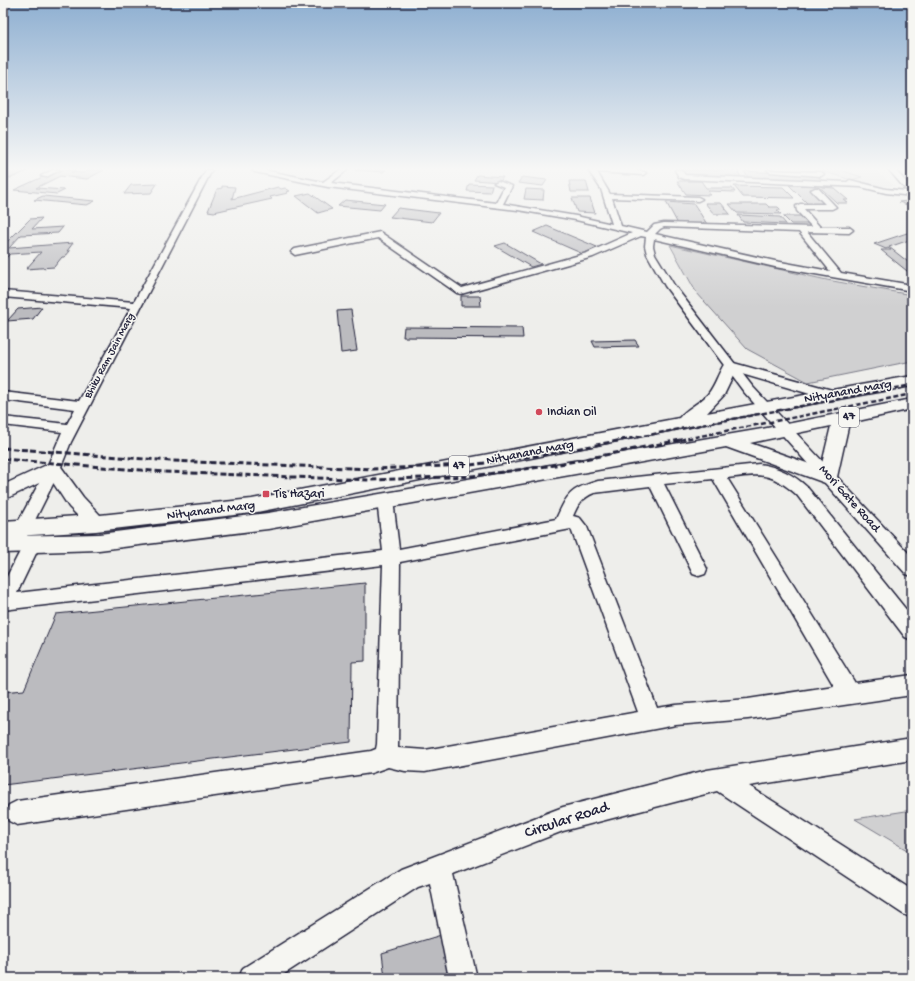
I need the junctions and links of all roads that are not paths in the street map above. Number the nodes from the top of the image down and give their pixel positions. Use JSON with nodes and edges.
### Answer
{"nodes":[{"id":1,"x":185,"y":216,"type":"edge"},
{"id":2,"x":563,"y":216,"type":"edge"},
{"id":3,"x":613,"y":216,"type":"edge"},
{"id":4,"x":806,"y":216,"type":"edge"},
{"id":5,"x":617,"y":228,"type":"junction"},
{"id":6,"x":818,"y":229,"type":"junction"},
{"id":7,"x":801,"y":230,"type":"junction"},
{"id":8,"x":849,"y":230,"type":"dead end"},
{"id":9,"x":646,"y":234,"type":"junction"},
{"id":10,"x":295,"y":252,"type":"dead end"},
{"id":11,"x":838,"y":275,"type":"junction"},
{"id":12,"x":912,"y":288,"type":"edge"},
{"id":13,"x":3,"y":294,"type":"edge"},
{"id":14,"x":137,"y":305,"type":"junction"},
{"id":15,"x":730,"y":366,"type":"junction"},
{"id":16,"x":912,"y":381,"type":"edge"},
{"id":17,"x":833,"y":395,"type":"junction"},
{"id":18,"x":3,"y":396,"type":"edge"},
{"id":19,"x":912,"y":404,"type":"edge"},
{"id":20,"x":83,"y":406,"type":"junction"},
{"id":21,"x":764,"y":407,"type":"junction"},
{"id":22,"x":841,"y":419,"type":"junction"},
{"id":23,"x":3,"y":421,"type":"edge"},
{"id":24,"x":682,"y":423,"type":"junction"},
{"id":25,"x":71,"y":429,"type":"junction"},
{"id":26,"x":786,"y":430,"type":"junction"},
{"id":27,"x":725,"y":441,"type":"junction"},
{"id":28,"x":53,"y":469,"type":"junction"},
{"id":29,"x":717,"y":473,"type":"junction"},
{"id":30,"x":828,"y":477,"type":"junction"},
{"id":31,"x":401,"y":478,"type":"junction"},
{"id":32,"x":654,"y":480,"type":"junction"},
{"id":33,"x":366,"y":484,"type":"junction"},
{"id":34,"x":3,"y":493,"type":"edge"},
{"id":35,"x":406,"y":496,"type":"junction"},
{"id":36,"x":377,"y":502,"type":"junction"},
{"id":37,"x":96,"y":523,"type":"junction"},
{"id":38,"x":562,"y":524,"type":"junction"},
{"id":39,"x":23,"y":528,"type":"junction"},
{"id":40,"x":3,"y":529,"type":"edge"},
{"id":41,"x":16,"y":545,"type":"edge"},
{"id":42,"x":392,"y":557,"type":"junction"},
{"id":43,"x":699,"y":569,"type":"dead end"},
{"id":44,"x":912,"y":569,"type":"edge"},
{"id":45,"x":3,"y":602,"type":"edge"},
{"id":46,"x":912,"y":631,"type":"edge"},
{"id":47,"x":912,"y":685,"type":"edge"},
{"id":48,"x":850,"y":694,"type":"junction"},
{"id":49,"x":651,"y":720,"type":"junction"},
{"id":50,"x":912,"y":749,"type":"edge"},
{"id":51,"x":386,"y":756,"type":"junction"},
{"id":52,"x":719,"y":779,"type":"junction"},
{"id":53,"x":17,"y":813,"type":"dead end"},
{"id":54,"x":439,"y":867,"type":"junction"},
{"id":55,"x":912,"y":905,"type":"edge"},
{"id":56,"x":253,"y":978,"type":"edge"},
{"id":57,"x":463,"y":978,"type":"edge"}],
"edges":[{"from":1,"to":14,"type":"street","name":"Bhiku Ram Jain Marg"},
{"from":2,"to":5,"type":"street"},
{"from":3,"to":5,"type":"street"},
{"from":4,"to":6,"type":"street"},
{"from":5,"to":9,"type":"street"},
{"from":6,"to":7,"type":"street"},
{"from":6,"to":8,"type":"street"},
{"from":7,"to":9,"type":"street"},
{"from":7,"to":11,"type":"street"},
{"from":9,"to":10,"type":"street"},
{"from":9,"to":11,"type":"street"},
{"from":9,"to":15,"type":"street","name":"Mori Gate Road"},
{"from":11,"to":12,"type":"street"},
{"from":13,"to":14,"type":"street"},
{"from":14,"to":20,"type":"street","name":"Bhiku Ram Jain Marg"},
{"from":15,"to":17,"type":"main road"},
{"from":15,"to":21,"type":"street","name":"Mori Gate Road"},
{"from":15,"to":24,"type":"main road"},
{"from":16,"to":17,"type":"main road","name":"Nityanand Marg","number":"47"},
{"from":17,"to":21,"type":"main road","name":"Nityanand Marg","number":"47"},
{"from":18,"to":20,"type":"street"},
{"from":19,"to":22,"type":"main road","name":"Nityanand Marg","number":"47"},
{"from":20,"to":25,"type":"street","name":"Bhiku Ram Jain Marg"},
{"from":21,"to":24,"type":"main road","name":"Nityanand Marg","number":"47"},
{"from":21,"to":26,"type":"street","name":"Mori Gate Road"},
{"from":22,"to":26,"type":"main road","name":"Nityanand Marg","number":"47"},
{"from":22,"to":30,"type":"main road"},
{"from":23,"to":25,"type":"street"},
{"from":24,"to":31,"type":"main road","name":"Nityanand Marg","number":"47"},
{"from":25,"to":28,"type":"street","name":"Bhiku Ram Jain Marg"},
{"from":26,"to":27,"type":"main road","name":"Nityanand Marg","number":"47"},
{"from":26,"to":30,"type":"street","name":"Mori Gate Road"},
{"from":27,"to":30,"type":"main road"},
{"from":27,"to":35,"type":"main road","name":"Nityanand Marg","number":"47"},
{"from":28,"to":34,"type":"main road"},
{"from":28,"to":37,"type":"main road"},
{"from":28,"to":39,"type":"street","name":"Bhiku Ram Jain Marg"},
{"from":29,"to":32,"type":"street"},
{"from":29,"to":46,"type":"street"},
{"from":29,"to":48,"type":"street"},
{"from":30,"to":44,"type":"street","name":"Mori Gate Road"},
{"from":31,"to":33,"type":"main road","name":"Nityanand Marg","number":"47"},
{"from":31,"to":35,"type":"main road"},
{"from":32,"to":38,"type":"street"},
{"from":32,"to":43,"type":"street"},
{"from":33,"to":36,"type":"main road"},
{"from":33,"to":37,"type":"main road","name":"Nityanand Marg","number":"47"},
{"from":35,"to":36,"type":"main road","name":"Nityanand Marg","number":"47"},
{"from":36,"to":41,"type":"main road","name":"Nityanand Marg","number":"47"},
{"from":36,"to":42,"type":"street"},
{"from":37,"to":39,"type":"main road","name":"Nityanand Marg","number":"47"},
{"from":38,"to":42,"type":"street"},
{"from":38,"to":49,"type":"street"},
{"from":39,"to":40,"type":"main road","name":"Nityanand Marg","number":"47"},
{"from":39,"to":41,"type":"street","name":"Bhiku Ram Jain Marg"},
{"from":41,"to":45,"type":"street","name":"Bhiku Ram Jain Marg"},
{"from":42,"to":45,"type":"street"},
{"from":42,"to":51,"type":"street"},
{"from":47,"to":48,"type":"street"},
{"from":48,"to":49,"type":"street"},
{"from":49,"to":51,"type":"street"},
{"from":50,"to":52,"type":"street","name":"Circular Road"},
{"from":51,"to":53,"type":"street"},
{"from":52,"to":54,"type":"street","name":"Circular Road"},
{"from":52,"to":55,"type":"street"},
{"from":54,"to":56,"type":"street","name":"Circular Road"},
{"from":54,"to":57,"type":"street"}]}
